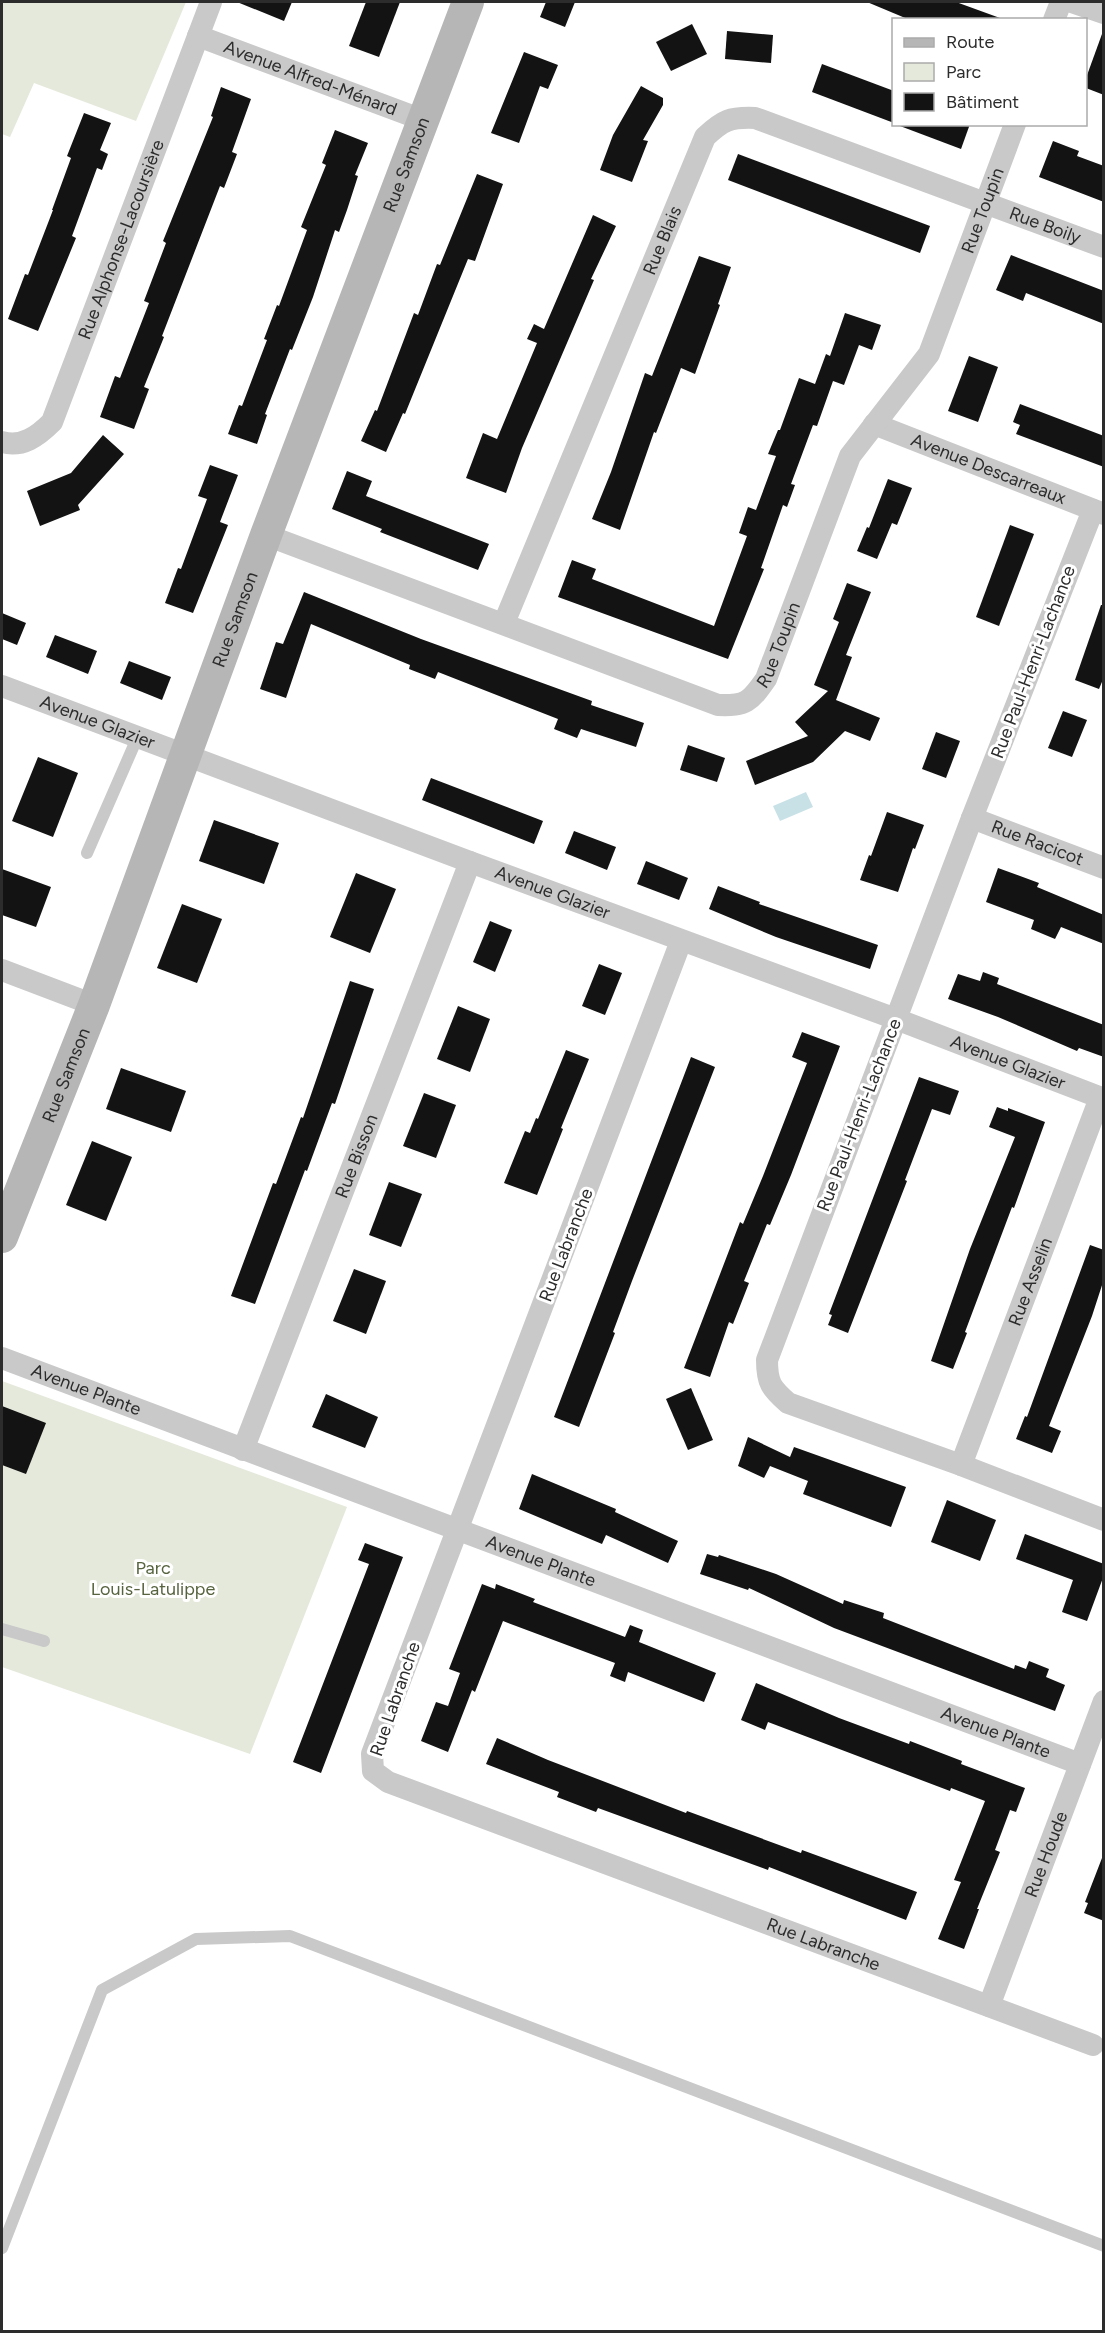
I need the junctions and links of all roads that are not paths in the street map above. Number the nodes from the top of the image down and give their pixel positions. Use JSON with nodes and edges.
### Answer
{"nodes":[{"id":1,"x":211,"y":2,"type":"edge"},
{"id":2,"x":468,"y":2,"type":"edge"},
{"id":3,"x":1060,"y":2,"type":"edge"},
{"id":4,"x":1072,"y":2,"type":"edge"},
{"id":5,"x":1104,"y":13,"type":"edge"},
{"id":6,"x":1055,"y":18,"type":"edge"},
{"id":7,"x":198,"y":36,"type":"junction"},
{"id":8,"x":423,"y":120,"type":"junction"},
{"id":9,"x":1014,"y":126,"type":"edge"},
{"id":10,"x":987,"y":202,"type":"junction"},
{"id":11,"x":1104,"y":247,"type":"edge"},
{"id":12,"x":874,"y":424,"type":"junction"},
{"id":13,"x":2,"y":442,"type":"edge"},
{"id":14,"x":1098,"y":512,"type":"edge"},
{"id":15,"x":266,"y":535,"type":"junction"},
{"id":16,"x":504,"y":623,"type":"junction"},
{"id":17,"x":2,"y":686,"type":"edge"},
{"id":18,"x":138,"y":736,"type":"junction"},
{"id":19,"x":187,"y":754,"type":"junction"},
{"id":20,"x":972,"y":818,"type":"junction"},
{"id":21,"x":87,"y":853,"type":"dead end"},
{"id":22,"x":470,"y":862,"type":"junction"},
{"id":23,"x":1104,"y":867,"type":"edge"},
{"id":24,"x":681,"y":941,"type":"junction"},
{"id":25,"x":2,"y":970,"type":"edge"},
{"id":26,"x":94,"y":1005,"type":"junction"},
{"id":27,"x":896,"y":1019,"type":"junction"},
{"id":28,"x":1102,"y":1098,"type":"edge"},
{"id":29,"x":4,"y":1223,"type":"edge"},
{"id":30,"x":2,"y":1358,"type":"edge"},
{"id":31,"x":243,"y":1450,"type":"junction"},
{"id":32,"x":961,"y":1465,"type":"junction"},
{"id":33,"x":1104,"y":1520,"type":"edge"},
{"id":34,"x":458,"y":1530,"type":"junction"},
{"id":35,"x":2,"y":1629,"type":"edge"},
{"id":36,"x":44,"y":1641,"type":"dead end"},
{"id":37,"x":1104,"y":1701,"type":"edge"},
{"id":38,"x":1080,"y":1764,"type":"junction"},
{"id":39,"x":988,"y":2006,"type":"junction"},
{"id":40,"x":1093,"y":2045,"type":"dead end"},
{"id":41,"x":1104,"y":2246,"type":"edge"},
{"id":42,"x":2,"y":2248,"type":"edge"}],
"edges":[{"from":1,"to":7,"type":"street","name":"Rue Alphonse-Lacoursière"},
{"from":2,"to":8,"type":"street","name":"Rue Samson"},
{"from":3,"to":6,"type":"street"},
{"from":4,"to":5,"type":"street"},
{"from":7,"to":8,"type":"street","name":"Avenue Alfred-Ménard"},
{"from":7,"to":13,"type":"street","name":"Rue Alphonse-Lacoursière"},
{"from":8,"to":15,"type":"street","name":"Rue Samson"},
{"from":9,"to":10,"type":"street","name":"Rue Toupin"},
{"from":10,"to":11,"type":"street","name":"Rue Boily"},
{"from":10,"to":12,"type":"street","name":"Rue Toupin"},
{"from":10,"to":16,"type":"street","name":"Rue Blais"},
{"from":12,"to":14,"type":"street","name":"Avenue Descarreaux"},
{"from":12,"to":16,"type":"street","name":"Rue Toupin"},
{"from":14,"to":20,"type":"street","name":"Rue Paul-Henri-Lachance"},
{"from":15,"to":16,"type":"street","name":"Rue Toupin"},
{"from":15,"to":19,"type":"street","name":"Rue Samson"},
{"from":17,"to":18,"type":"street","name":"Avenue Glazier"},
{"from":18,"to":19,"type":"street","name":"Avenue Glazier"},
{"from":18,"to":21,"type":"lane"},
{"from":19,"to":22,"type":"street","name":"Avenue Glazier"},
{"from":19,"to":26,"type":"street","name":"Rue Samson"},
{"from":20,"to":23,"type":"street","name":"Rue Racicot"},
{"from":20,"to":27,"type":"street","name":"Rue Paul-Henri-Lachance"},
{"from":22,"to":24,"type":"street","name":"Avenue Glazier"},
{"from":22,"to":31,"type":"street","name":"Rue Bisson"},
{"from":24,"to":27,"type":"street","name":"Avenue Glazier"},
{"from":24,"to":34,"type":"street","name":"Rue Labranche"},
{"from":25,"to":26,"type":"street"},
{"from":26,"to":29,"type":"street","name":"Rue Samson"},
{"from":27,"to":28,"type":"street","name":"Avenue Glazier"},
{"from":27,"to":32,"type":"street","name":"Rue Paul-Henri-Lachance"},
{"from":28,"to":32,"type":"street","name":"Rue Asselin"},
{"from":30,"to":31,"type":"street","name":"Avenue Plante"},
{"from":31,"to":34,"type":"street","name":"Avenue Plante"},
{"from":32,"to":33,"type":"street","name":"Rue Paul-Henri-Lachance"},
{"from":34,"to":38,"type":"street","name":"Avenue Plante"},
{"from":34,"to":39,"type":"street","name":"Rue Labranche"},
{"from":35,"to":36,"type":"lane"},
{"from":37,"to":38,"type":"street","name":"Rue Houde"},
{"from":38,"to":39,"type":"street","name":"Rue Houde"},
{"from":39,"to":40,"type":"street","name":"Rue Labranche"},
{"from":41,"to":42,"type":"lane"}]}
